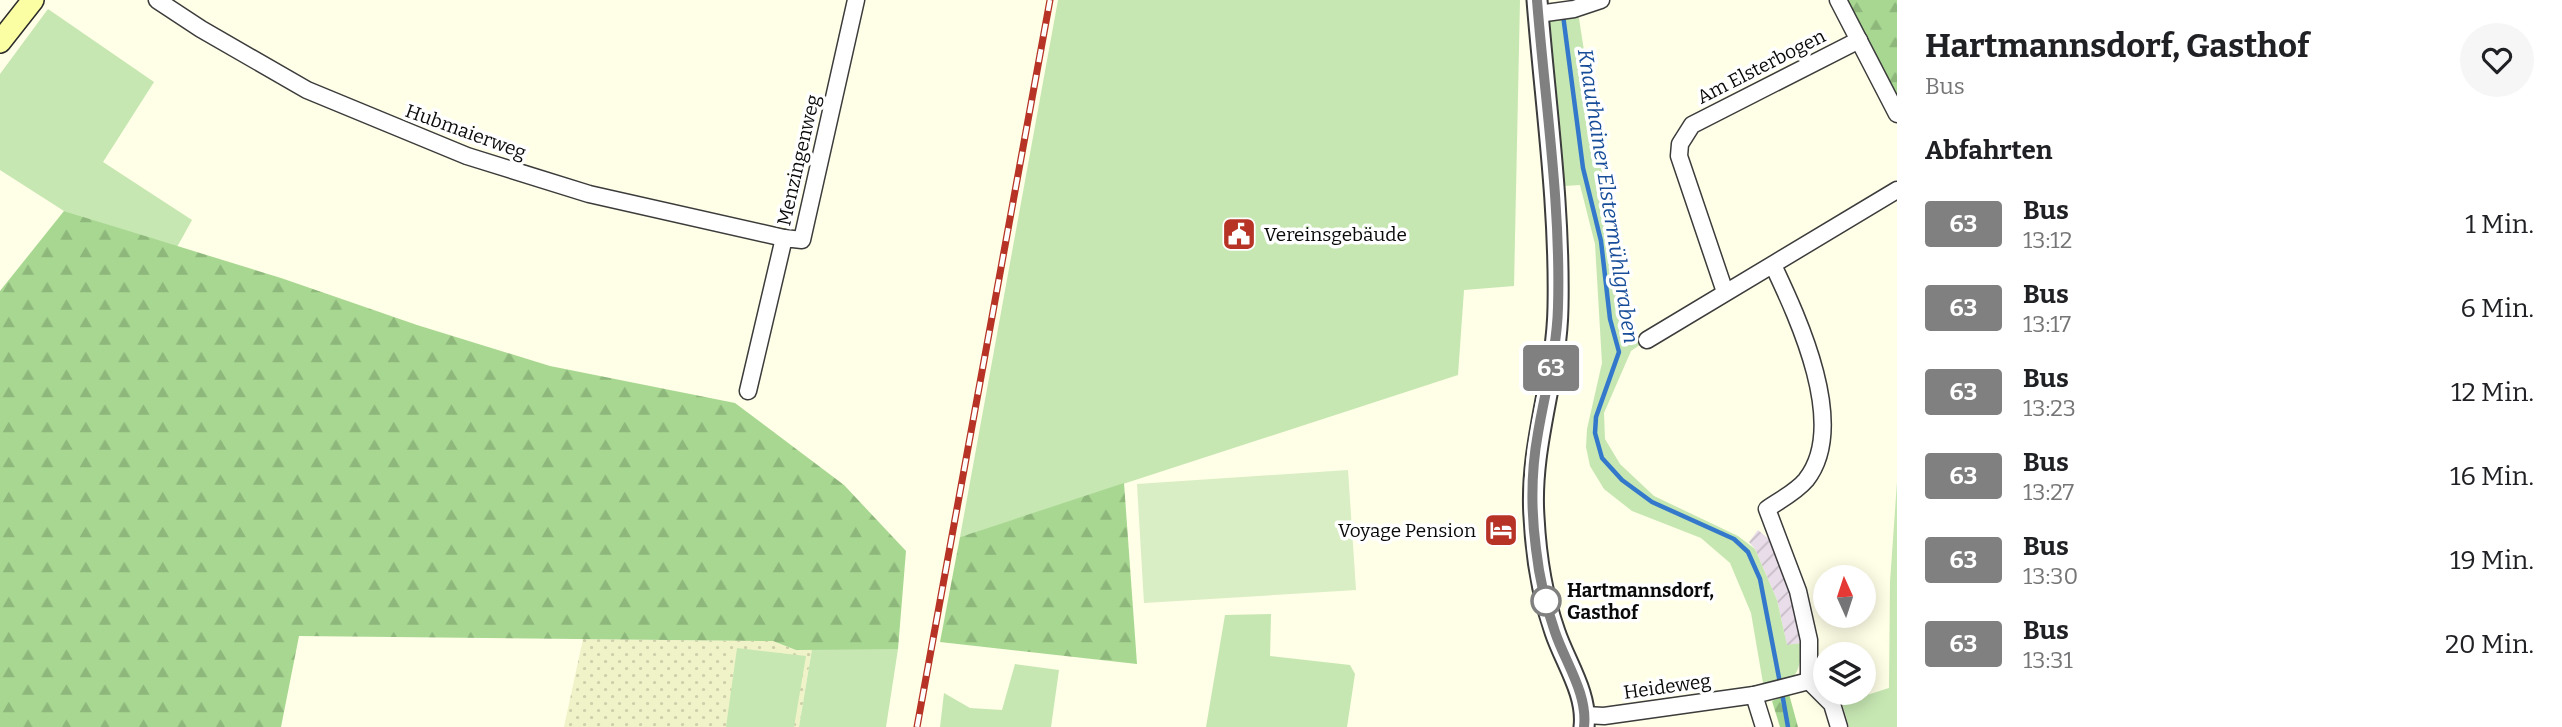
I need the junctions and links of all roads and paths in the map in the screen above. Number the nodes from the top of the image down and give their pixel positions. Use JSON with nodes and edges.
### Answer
{"nodes":[{"id":1,"x":33,"y":0,"type":"edge"},
{"id":2,"x":157,"y":0,"type":"edge"},
{"id":3,"x":856,"y":0,"type":"edge"},
{"id":4,"x":1601,"y":0,"type":"edge"},
{"id":5,"x":1838,"y":0,"type":"edge"},
{"id":6,"x":1543,"y":9,"type":"edge"},
{"id":7,"x":1859,"y":40,"type":"junction"},
{"id":8,"x":0,"y":43,"type":"edge"},
{"id":9,"x":1897,"y":114,"type":"edge"},
{"id":10,"x":1897,"y":190,"type":"edge"},
{"id":11,"x":784,"y":238,"type":"junction"},
{"id":12,"x":1773,"y":265,"type":"junction"},
{"id":13,"x":1725,"y":292,"type":"junction"},
{"id":14,"x":1647,"y":340,"type":"dead end"},
{"id":15,"x":748,"y":391,"type":"dead end"},
{"id":16,"x":1810,"y":681,"type":"junction"},
{"id":17,"x":1754,"y":695,"type":"junction"},
{"id":18,"x":1585,"y":721,"type":"edge"},
{"id":19,"x":1764,"y":727,"type":"edge"},
{"id":20,"x":1839,"y":727,"type":"edge"}],
"edges":[{"from":1,"to":8,"type":"main road"},
{"from":2,"to":11,"type":"street","name":"Hubmaierweg"},
{"from":3,"to":11,"type":"street","name":"Menzingenweg"},
{"from":4,"to":6,"type":"street"},
{"from":5,"to":7,"type":"street","name":"Am Elsterbogen"},
{"from":6,"to":18,"type":"street"},
{"from":7,"to":9,"type":"street","name":"Am Elsterbogen"},
{"from":7,"to":13,"type":"street","name":"Am Elsterbogen"},
{"from":10,"to":12,"type":"street"},
{"from":11,"to":15,"type":"street","name":"Menzingenweg"},
{"from":12,"to":13,"type":"street"},
{"from":12,"to":16,"type":"street"},
{"from":13,"to":14,"type":"street"},
{"from":16,"to":17,"type":"street","name":"Heideweg"},
{"from":16,"to":20,"type":"street"},
{"from":17,"to":18,"type":"street","name":"Heideweg"},
{"from":17,"to":19,"type":"street"}]}
